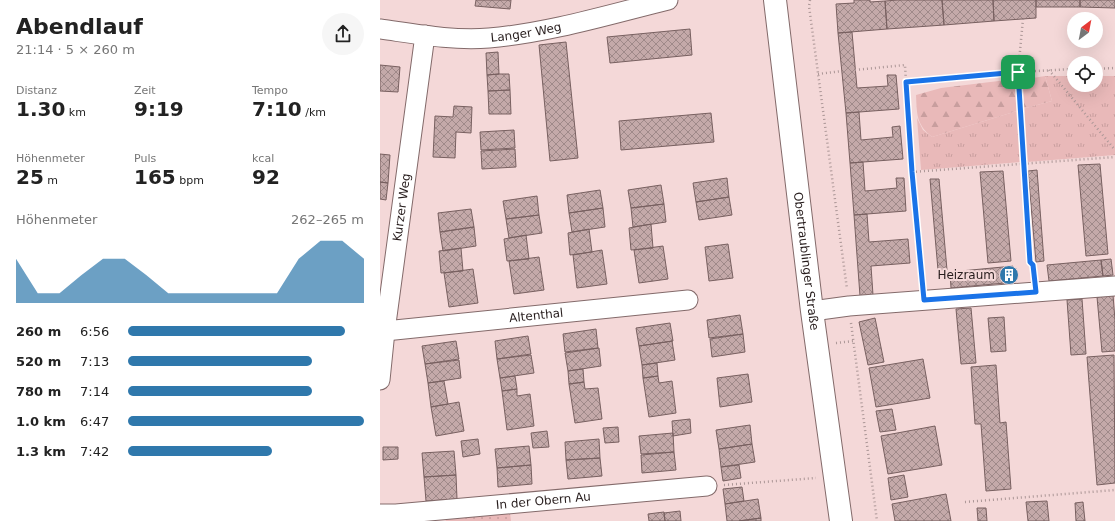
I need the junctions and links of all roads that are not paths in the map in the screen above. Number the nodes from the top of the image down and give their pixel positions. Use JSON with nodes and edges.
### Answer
{"nodes":[{"id":1,"x":668,"y":0,"type":"edge"},
{"id":2,"x":776,"y":0,"type":"edge"},
{"id":3,"x":380,"y":29,"type":"edge"},
{"id":4,"x":424,"y":35,"type":"junction"},
{"id":5,"x":1115,"y":286,"type":"edge"},
{"id":6,"x":688,"y":300,"type":"dead end"},
{"id":7,"x":812,"y":311,"type":"junction"},
{"id":8,"x":385,"y":331,"type":"junction"},
{"id":9,"x":380,"y":380,"type":"edge"},
{"id":10,"x":707,"y":486,"type":"road end"},
{"id":11,"x":380,"y":514,"type":"edge"},
{"id":12,"x":841,"y":521,"type":"edge"}],
"edges":[{"from":1,"to":4,"type":"street","name":"Langer Weg"},
{"from":2,"to":7,"type":"street","name":"Obertraublinger Straße"},
{"from":3,"to":4,"type":"street","name":"Langer Weg"},
{"from":4,"to":8,"type":"street","name":"Kurzer Weg"},
{"from":5,"to":7,"type":"street"},
{"from":6,"to":8,"type":"street","name":"Altenthal"},
{"from":7,"to":12,"type":"street","name":"Obertraublinger Straße"},
{"from":8,"to":9,"type":"street","name":"Kurzer Weg"},
{"from":10,"to":11,"type":"street","name":"In der Obern Au"}]}
